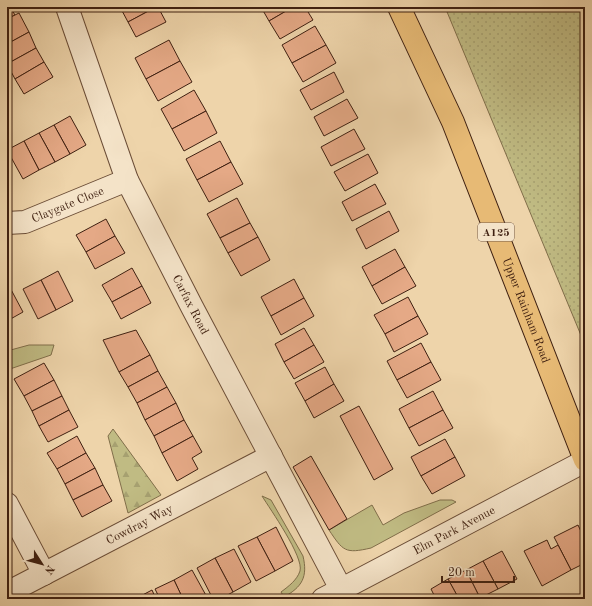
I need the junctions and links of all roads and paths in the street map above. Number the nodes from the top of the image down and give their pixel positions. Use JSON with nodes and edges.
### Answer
{"nodes":[{"id":1,"x":67,"y":7,"type":"edge"},
{"id":2,"x":399,"y":7,"type":"edge"},
{"id":3,"x":128,"y":180,"type":"junction"},
{"id":4,"x":7,"y":223,"type":"edge"},
{"id":5,"x":271,"y":456,"type":"junction"},
{"id":6,"x":585,"y":461,"type":"edge"},
{"id":7,"x":7,"y":504,"type":"edge"},
{"id":8,"x":44,"y":574,"type":"junction"},
{"id":9,"x":7,"y":593,"type":"edge"},
{"id":10,"x":332,"y":594,"type":"edge"}],
"edges":[{"from":1,"to":3,"type":"street","name":"Carfax Road"},
{"from":2,"to":6,"type":"main road","name":"Upper Rainham Road","number":"A125"},
{"from":3,"to":4,"type":"street","name":"Claygate Close"},
{"from":3,"to":5,"type":"street","name":"Carfax Road"},
{"from":5,"to":8,"type":"street","name":"Cowdray Way"},
{"from":5,"to":10,"type":"street","name":"Carfax Road"},
{"from":6,"to":10,"type":"street","name":"Elm Park Avenue"},
{"from":7,"to":8,"type":"street"},
{"from":8,"to":9,"type":"street","name":"Cowdray Way"}]}
